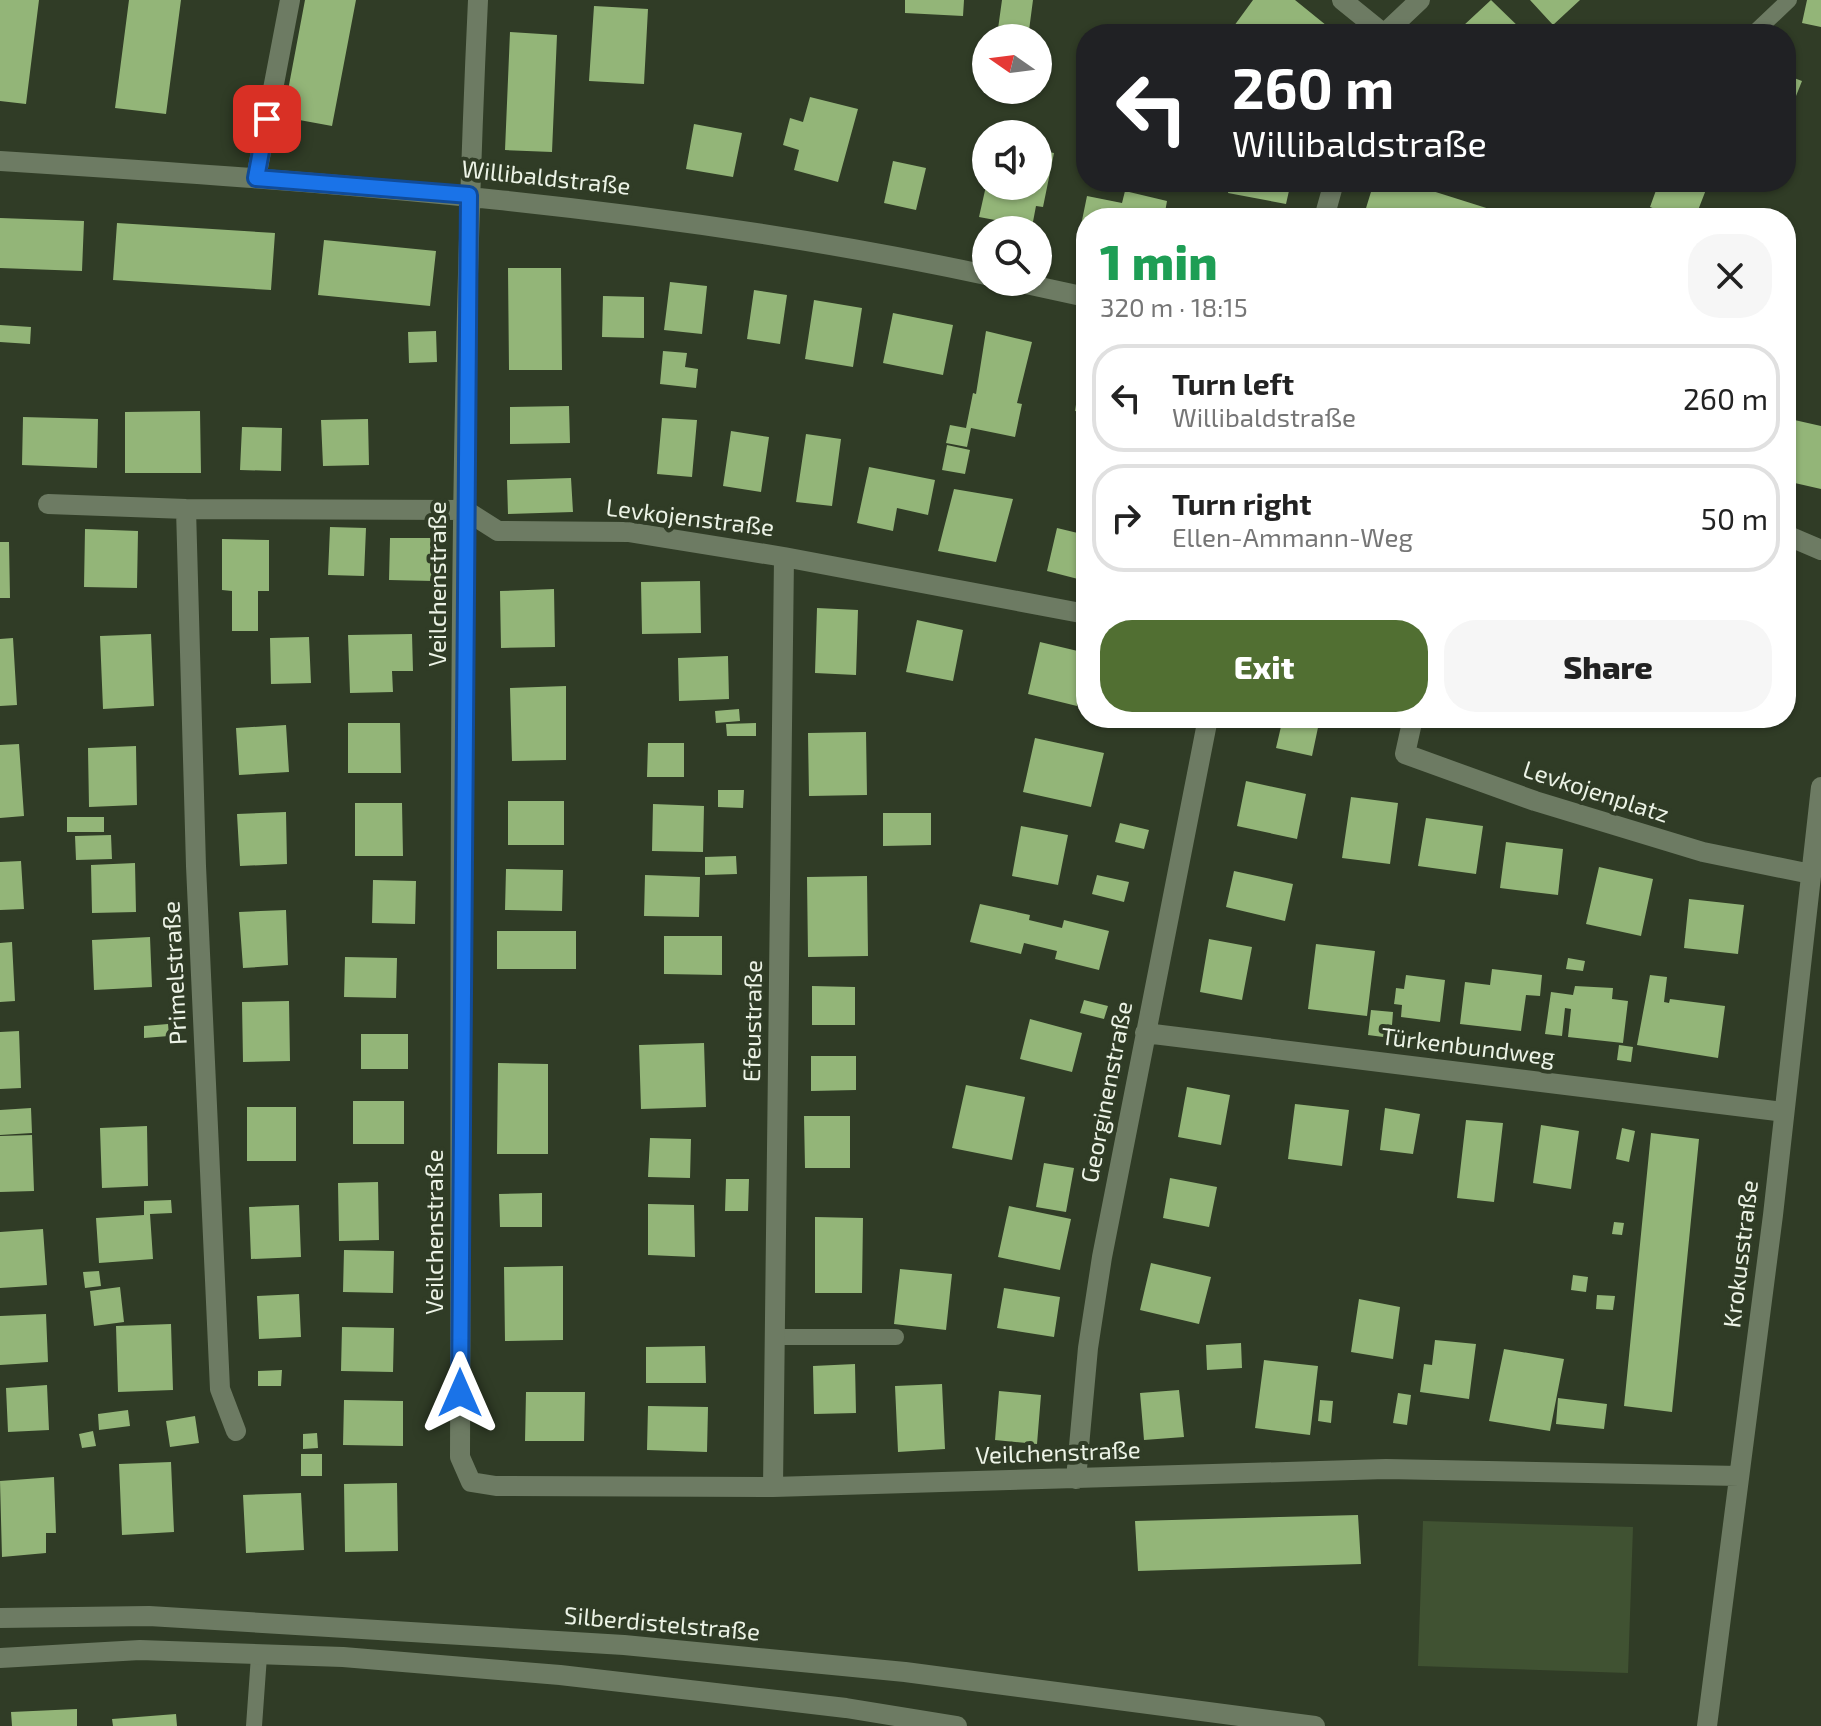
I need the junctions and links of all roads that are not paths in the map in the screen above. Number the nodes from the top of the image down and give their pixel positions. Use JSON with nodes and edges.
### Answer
{"nodes":[{"id":1,"x":290,"y":0,"type":"edge"},
{"id":2,"x":478,"y":0,"type":"edge"},
{"id":3,"x":1342,"y":0,"type":"edge"},
{"id":4,"x":1420,"y":0,"type":"edge"},
{"id":5,"x":1789,"y":0,"type":"edge"},
{"id":6,"x":1372,"y":24,"type":"edge"},
{"id":7,"x":1395,"y":24,"type":"edge"},
{"id":8,"x":1764,"y":24,"type":"edge"},
{"id":9,"x":0,"y":161,"type":"edge"},
{"id":10,"x":256,"y":178,"type":"junction"},
{"id":11,"x":469,"y":195,"type":"junction"},
{"id":12,"x":972,"y":272,"type":"edge"},
{"id":13,"x":1052,"y":290,"type":"edge"},
{"id":14,"x":1076,"y":295,"type":"edge"},
{"id":15,"x":48,"y":504,"type":"dead end"},
{"id":16,"x":186,"y":509,"type":"junction"},
{"id":17,"x":465,"y":510,"type":"junction"},
{"id":18,"x":1796,"y":539,"type":"edge"},
{"id":19,"x":1821,"y":550,"type":"edge"},
{"id":20,"x":784,"y":557,"type":"junction"},
{"id":21,"x":1076,"y":612,"type":"edge"},
{"id":22,"x":1206,"y":728,"type":"edge"},
{"id":23,"x":1411,"y":728,"type":"edge"},
{"id":24,"x":1821,"y":787,"type":"edge"},
{"id":25,"x":1811,"y":874,"type":"junction"},
{"id":26,"x":1145,"y":1033,"type":"junction"},
{"id":27,"x":1784,"y":1112,"type":"junction"},
{"id":28,"x":775,"y":1337,"type":"junction"},
{"id":29,"x":896,"y":1337,"type":"dead end"},
{"id":30,"x":236,"y":1431,"type":"dead end"},
{"id":31,"x":1739,"y":1476,"type":"junction"},
{"id":32,"x":1076,"y":1479,"type":"junction"},
{"id":33,"x":773,"y":1487,"type":"junction"},
{"id":34,"x":0,"y":1618,"type":"edge"},
{"id":35,"x":259,"y":1656,"type":"junction"},
{"id":36,"x":0,"y":1658,"type":"edge"},
{"id":37,"x":254,"y":1726,"type":"edge"},
{"id":38,"x":957,"y":1726,"type":"edge"},
{"id":39,"x":1315,"y":1726,"type":"edge"},
{"id":40,"x":1707,"y":1726,"type":"edge"}],
"edges":[{"from":1,"to":10,"type":"street"},
{"from":2,"to":11,"type":"street","name":"Veilchenstraße"},
{"from":3,"to":6,"type":"street"},
{"from":4,"to":7,"type":"street"},
{"from":5,"to":8,"type":"lane"},
{"from":9,"to":10,"type":"street","name":"Willibaldstraße"},
{"from":10,"to":11,"type":"street","name":"Willibaldstraße"},
{"from":11,"to":12,"type":"street","name":"Willibaldstraße"},
{"from":11,"to":17,"type":"street","name":"Veilchenstraße"},
{"from":13,"to":14,"type":"street"},
{"from":15,"to":16,"type":"street"},
{"from":16,"to":17,"type":"street"},
{"from":16,"to":30,"type":"street","name":"Primelstraße"},
{"from":17,"to":20,"type":"street","name":"Levkojenstraße"},
{"from":17,"to":33,"type":"street","name":"Veilchenstraße"},
{"from":18,"to":19,"type":"street"},
{"from":20,"to":21,"type":"street","name":"Levkojenstraße"},
{"from":20,"to":28,"type":"street","name":"Efeustraße"},
{"from":22,"to":26,"type":"street","name":"Georginenstraße"},
{"from":23,"to":25,"type":"street","name":"Levkojenplatz"},
{"from":24,"to":25,"type":"street","name":"Krokusstraße"},
{"from":25,"to":27,"type":"street","name":"Krokusstraße"},
{"from":26,"to":27,"type":"street","name":"Türkenbundweg"},
{"from":26,"to":32,"type":"street","name":"Georginenstraße"},
{"from":27,"to":31,"type":"street","name":"Krokusstraße"},
{"from":28,"to":29,"type":"lane"},
{"from":28,"to":33,"type":"street","name":"Efeustraße"},
{"from":31,"to":32,"type":"street","name":"Veilchenstraße"},
{"from":31,"to":40,"type":"street","name":"Krokusstraße"},
{"from":32,"to":33,"type":"street","name":"Veilchenstraße"},
{"from":34,"to":39,"type":"street","name":"Silberdistelstraße"},
{"from":35,"to":36,"type":"street"},
{"from":35,"to":37,"type":"lane"},
{"from":35,"to":38,"type":"street"}]}
